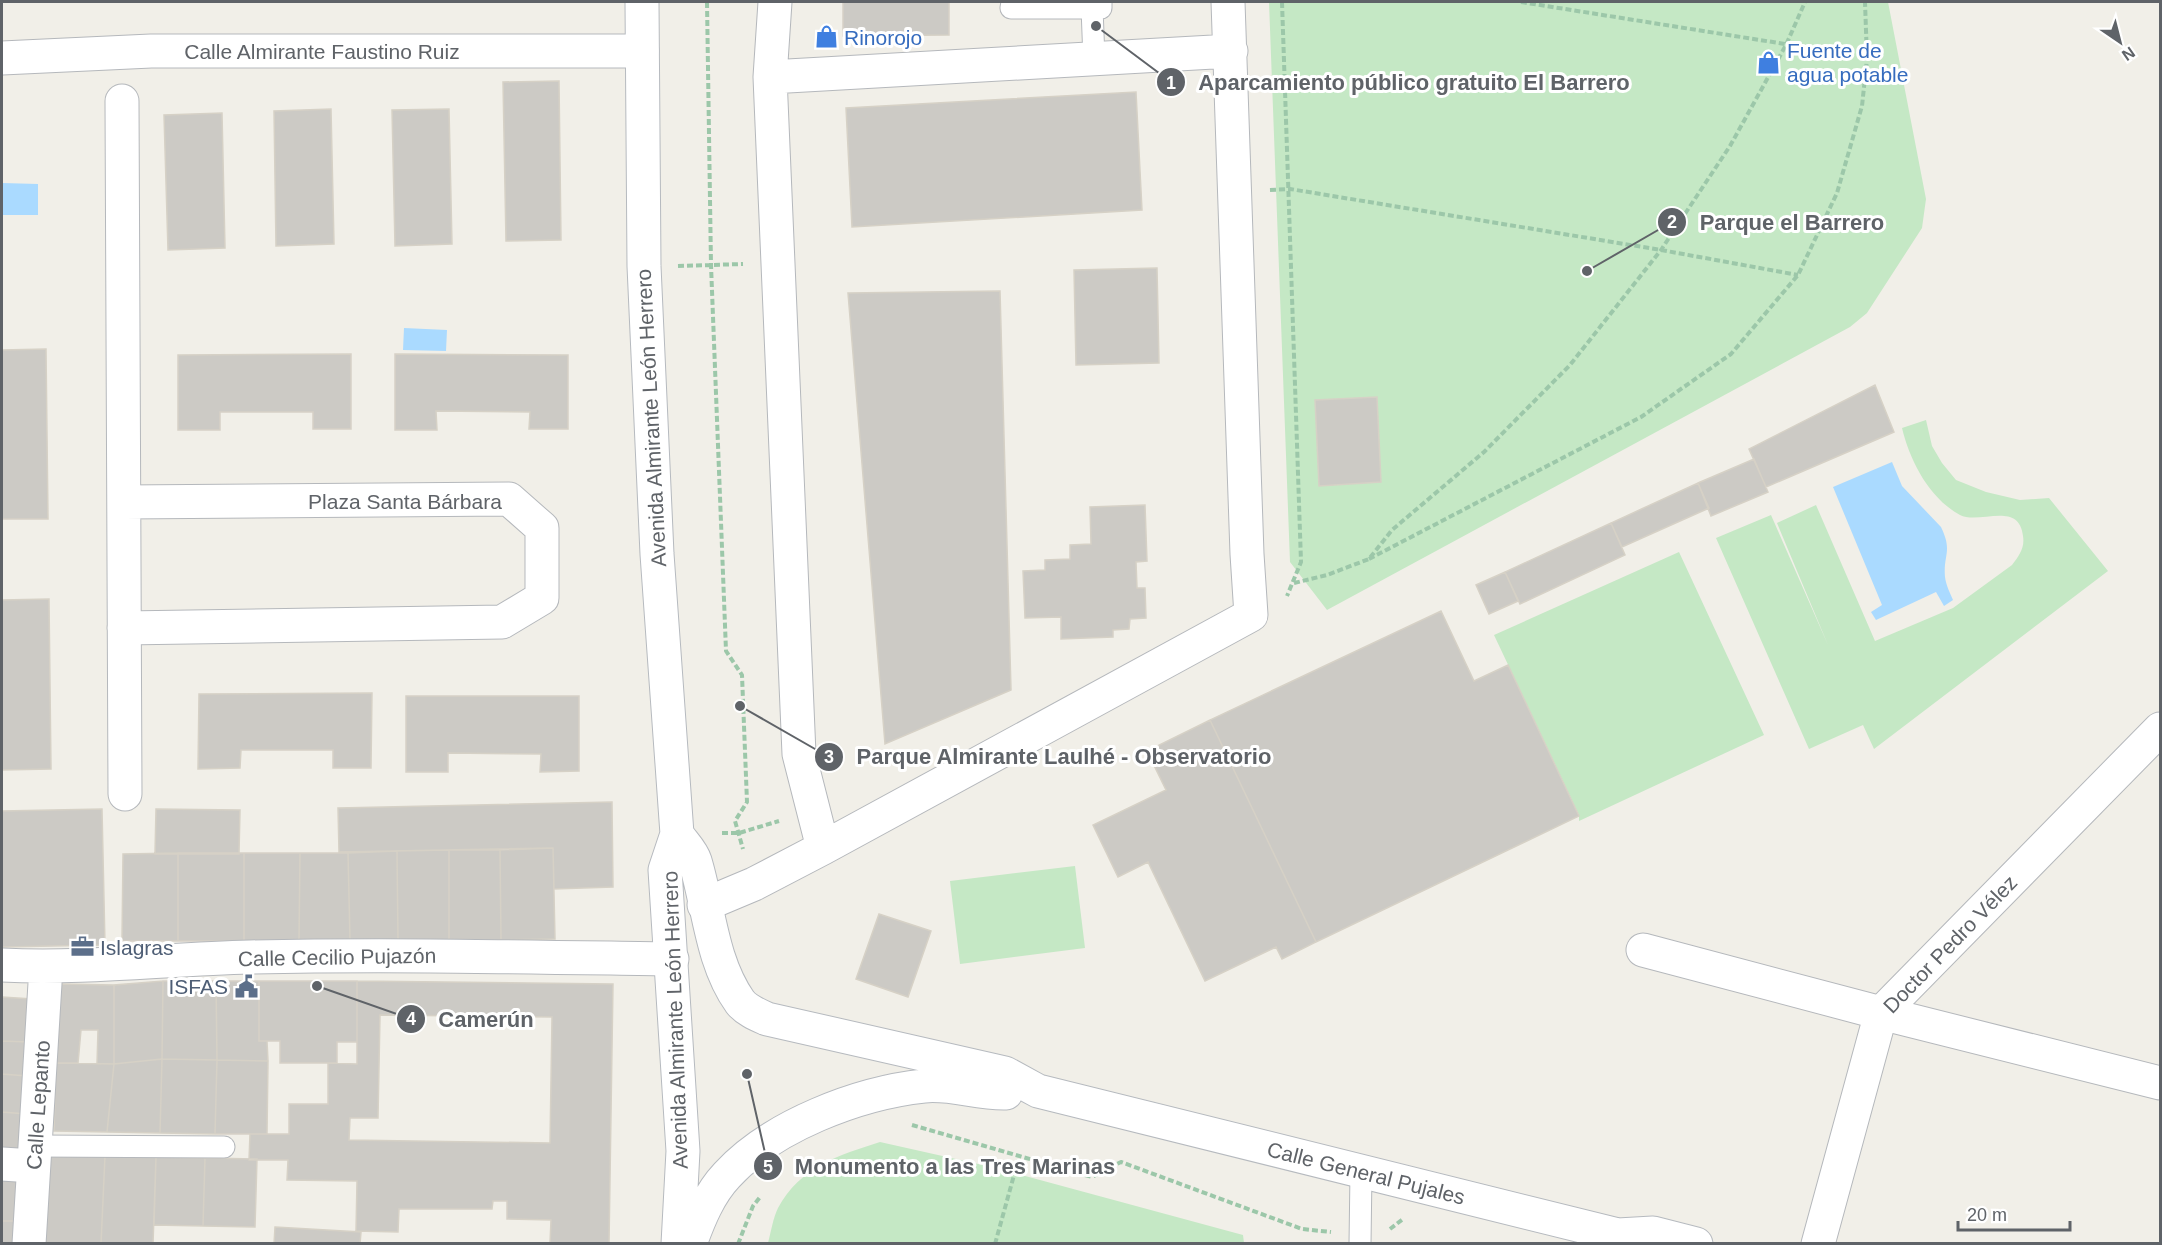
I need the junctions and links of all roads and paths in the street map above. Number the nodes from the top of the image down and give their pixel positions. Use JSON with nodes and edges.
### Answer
{"nodes":[{"id":1,"x":642,"y":2,"type":"edge"},
{"id":2,"x":707,"y":2,"type":"edge"},
{"id":3,"x":776,"y":2,"type":"edge"},
{"id":4,"x":1012,"y":2,"type":"edge"},
{"id":5,"x":1228,"y":2,"type":"edge"},
{"id":6,"x":1282,"y":2,"type":"edge"},
{"id":7,"x":1521,"y":2,"type":"edge"},
{"id":8,"x":1526,"y":2,"type":"edge"},
{"id":9,"x":1805,"y":2,"type":"edge"},
{"id":10,"x":1865,"y":2,"type":"edge"},
{"id":11,"x":1097,"y":5,"type":"edge"},
{"id":12,"x":1786,"y":45,"type":"junction"},
{"id":13,"x":642,"y":51,"type":"junction"},
{"id":14,"x":1231,"y":51,"type":"junction"},
{"id":15,"x":1829,"y":51,"type":"dead end"},
{"id":16,"x":2,"y":58,"type":"edge"},
{"id":17,"x":1094,"y":59,"type":"junction"},
{"id":18,"x":770,"y":77,"type":"junction"},
{"id":19,"x":122,"y":100,"type":"dead end"},
{"id":20,"x":1290,"y":189,"type":"junction"},
{"id":21,"x":1234,"y":191,"type":"junction"},
{"id":22,"x":1661,"y":250,"type":"junction"},
{"id":23,"x":777,"y":263,"type":"junction"},
{"id":24,"x":711,"y":265,"type":"junction"},
{"id":25,"x":644,"y":266,"type":"junction"},
{"id":26,"x":1798,"y":275,"type":"junction"},
{"id":27,"x":123,"y":502,"type":"junction"},
{"id":28,"x":1369,"y":559,"type":"junction"},
{"id":29,"x":1294,"y":583,"type":"junction"},
{"id":30,"x":1251,"y":615,"type":"junction"},
{"id":31,"x":124,"y":628,"type":"junction"},
{"id":32,"x":2160,"y":729,"type":"edge"},
{"id":33,"x":125,"y":794,"type":"dead end"},
{"id":34,"x":813,"y":811,"type":"junction"},
{"id":35,"x":739,"y":833,"type":"junction"},
{"id":36,"x":677,"y":834,"type":"junction"},
{"id":37,"x":823,"y":848,"type":"junction"},
{"id":38,"x":754,"y":884,"type":"junction"},
{"id":39,"x":704,"y":905,"type":"junction"},
{"id":40,"x":1643,"y":950,"type":"dead end"},
{"id":41,"x":672,"y":959,"type":"junction"},
{"id":42,"x":2,"y":965,"type":"edge"},
{"id":43,"x":46,"y":967,"type":"junction"},
{"id":44,"x":1881,"y":1013,"type":"junction"},
{"id":45,"x":2160,"y":1083,"type":"edge"},
{"id":46,"x":1038,"y":1091,"type":"junction"},
{"id":47,"x":911,"y":1125,"type":"dead end"},
{"id":48,"x":224,"y":1147,"type":"dead end"},
{"id":49,"x":35,"y":1156,"type":"junction"},
{"id":50,"x":1019,"y":1157,"type":"junction"},
{"id":51,"x":2,"y":1164,"type":"edge"},
{"id":52,"x":1361,"y":1172,"type":"junction"},
{"id":53,"x":767,"y":1187,"type":"dead end"},
{"id":54,"x":1405,"y":1217,"type":"dead end"},
{"id":55,"x":1360,"y":1239,"type":"edge"},
{"id":56,"x":1624,"y":1240,"type":"edge"},
{"id":57,"x":30,"y":1244,"type":"edge"},
{"id":58,"x":678,"y":1244,"type":"edge"},
{"id":59,"x":690,"y":1244,"type":"edge"},
{"id":60,"x":738,"y":1244,"type":"edge"},
{"id":61,"x":995,"y":1244,"type":"edge"},
{"id":62,"x":1696,"y":1244,"type":"edge"},
{"id":63,"x":1818,"y":1244,"type":"edge"}],
"edges":[{"from":1,"to":13,"type":"street","name":"Avenida Almirante León Herrero"},
{"from":2,"to":24,"type":"path"},
{"from":3,"to":18,"type":"street"},
{"from":4,"to":11,"type":"lane"},
{"from":5,"to":14,"type":"street"},
{"from":6,"to":20,"type":"path"},
{"from":7,"to":8,"type":"path"},
{"from":8,"to":12,"type":"path"},
{"from":9,"to":12,"type":"path"},
{"from":10,"to":26,"type":"path"},
{"from":11,"to":17,"type":"lane"},
{"from":12,"to":15,"type":"path"},
{"from":12,"to":22,"type":"path"},
{"from":13,"to":16,"type":"street","name":"Calle Almirante Faustino Ruiz"},
{"from":13,"to":25,"type":"street","name":"Avenida Almirante León Herrero"},
{"from":14,"to":17,"type":"street"},
{"from":14,"to":21,"type":"street"},
{"from":17,"to":18,"type":"street"},
{"from":18,"to":23,"type":"street"},
{"from":19,"to":27,"type":"street"},
{"from":20,"to":21,"type":"path"},
{"from":20,"to":22,"type":"path"},
{"from":20,"to":29,"type":"path"},
{"from":21,"to":30,"type":"street"},
{"from":22,"to":26,"type":"path"},
{"from":22,"to":28,"type":"path"},
{"from":23,"to":24,"type":"path"},
{"from":23,"to":34,"type":"street"},
{"from":24,"to":25,"type":"path"},
{"from":24,"to":35,"type":"path"},
{"from":25,"to":36,"type":"street","name":"Avenida Almirante León Herrero"},
{"from":26,"to":28,"type":"path"},
{"from":27,"to":31,"type":"street"},
{"from":27,"to":31,"type":"street","name":"Plaza Santa Bárbara"},
{"from":28,"to":29,"type":"path"},
{"from":29,"to":30,"type":"path"},
{"from":30,"to":37,"type":"street"},
{"from":31,"to":33,"type":"street"},
{"from":32,"to":44,"type":"street","name":"Doctor Pedro Vélez"},
{"from":34,"to":35,"type":"path"},
{"from":34,"to":37,"type":"street"},
{"from":35,"to":36,"type":"path"},
{"from":35,"to":38,"type":"path"},
{"from":36,"to":39,"type":"street","name":"Avenida Almirante León Herrero"},
{"from":36,"to":41,"type":"street","name":"Avenida Almirante León Herrero"},
{"from":37,"to":38,"type":"street"},
{"from":38,"to":39,"type":"street"},
{"from":39,"to":46,"type":"street","name":"Avenida Almirante León Herrero"},
{"from":40,"to":44,"type":"street"},
{"from":41,"to":43,"type":"street","name":"Calle Cecilio Pujazón"},
{"from":41,"to":58,"type":"street","name":"Avenida Almirante León Herrero"},
{"from":42,"to":43,"type":"street","name":"Calle Cecilio Pujazón"},
{"from":43,"to":49,"type":"street","name":"Calle Lepanto"},
{"from":44,"to":45,"type":"street"},
{"from":44,"to":63,"type":"street","name":"Doctor Pedro Vélez"},
{"from":46,"to":52,"type":"street","name":"Calle General Pujales"},
{"from":46,"to":59,"type":"street"},
{"from":47,"to":50,"type":"path"},
{"from":48,"to":49,"type":"lane"},
{"from":49,"to":51,"type":"street"},
{"from":49,"to":57,"type":"street","name":"Calle Lepanto"},
{"from":50,"to":55,"type":"path"},
{"from":50,"to":61,"type":"path"},
{"from":52,"to":55,"type":"lane"},
{"from":52,"to":56,"type":"street","name":"Calle General Pujales"},
{"from":53,"to":60,"type":"path"},
{"from":54,"to":55,"type":"path"},
{"from":56,"to":62,"type":"street","name":"Calle General Pujales"}]}
